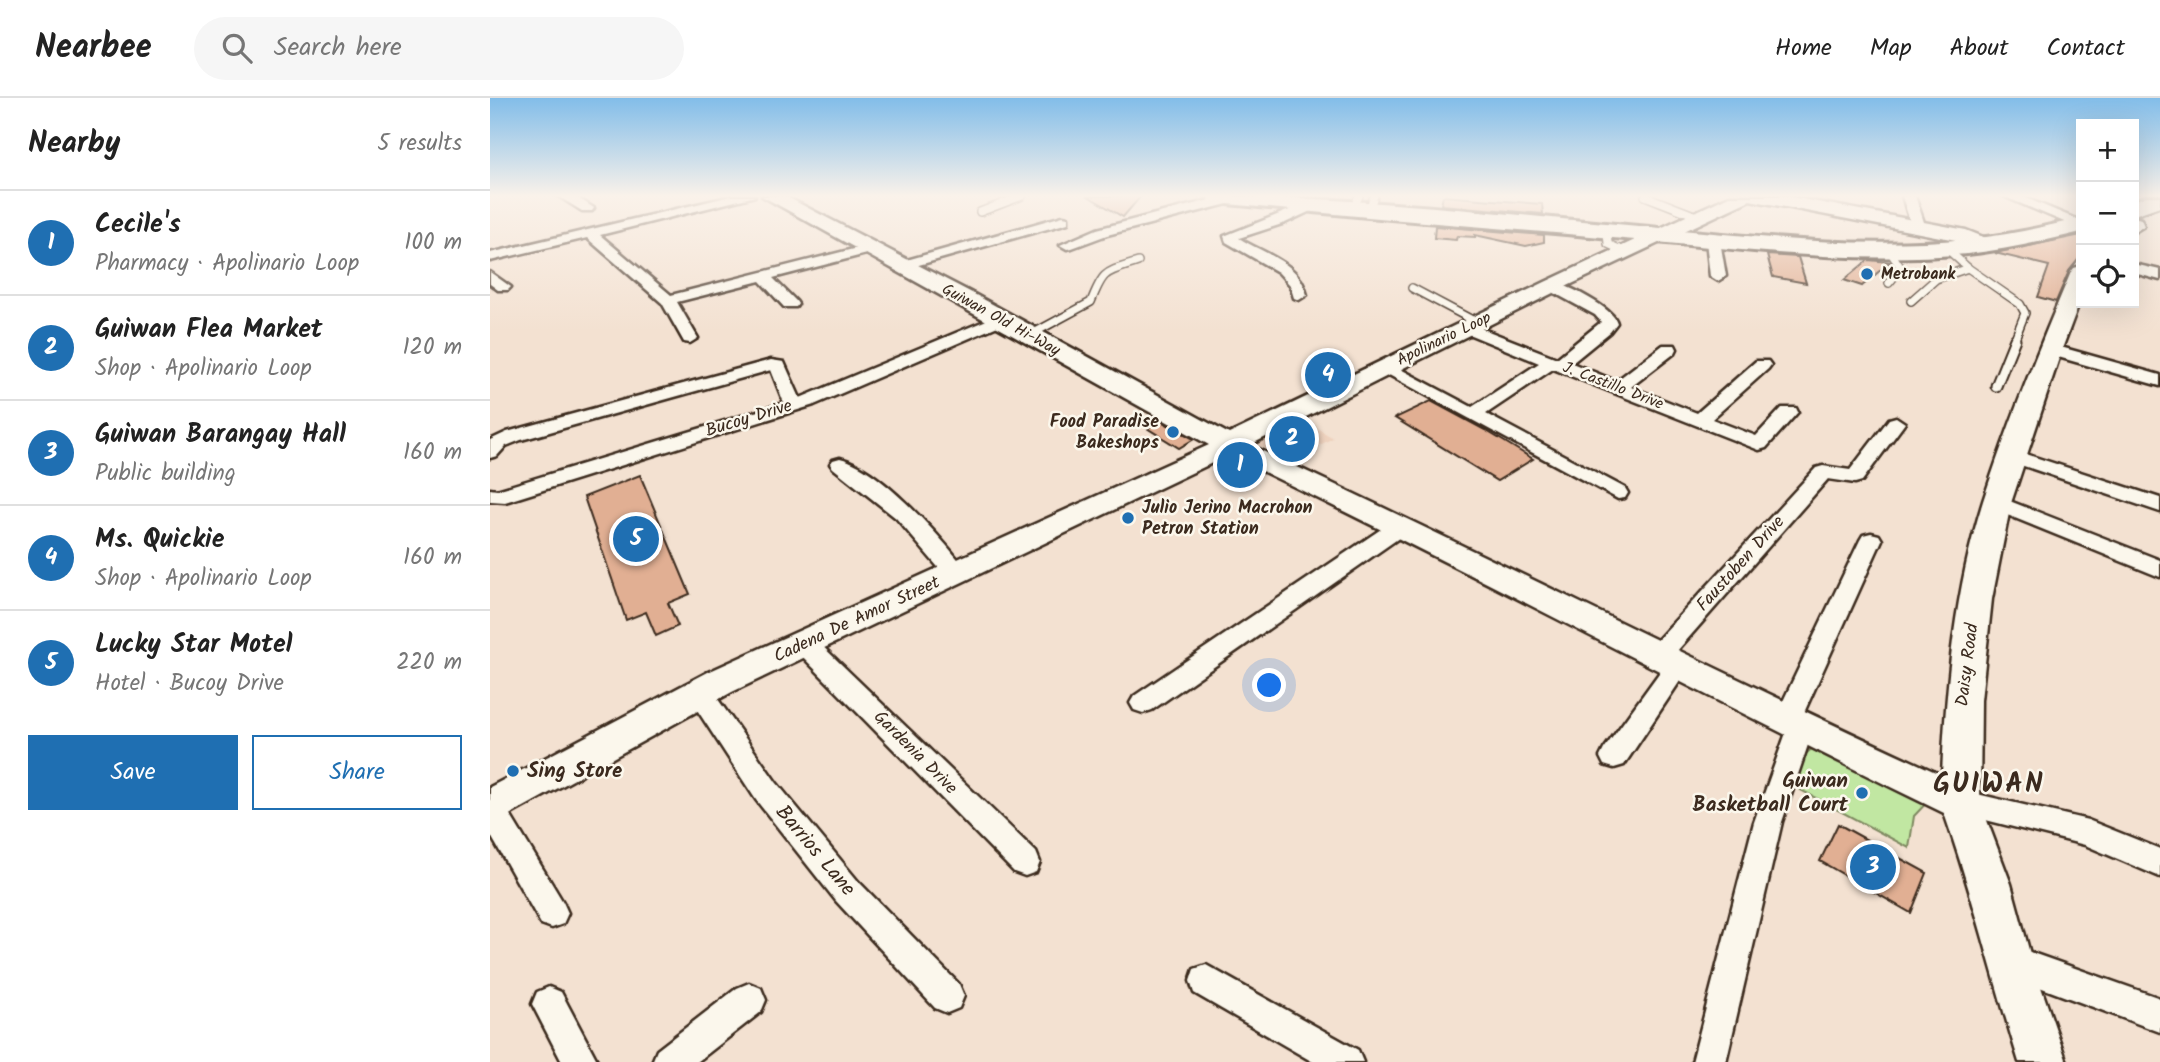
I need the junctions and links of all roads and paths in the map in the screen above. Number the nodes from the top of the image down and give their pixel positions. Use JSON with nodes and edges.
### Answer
{"nodes":[{"id":1,"x":561,"y":241,"type":"edge"},
{"id":2,"x":598,"y":241,"type":"edge"},
{"id":3,"x":854,"y":241,"type":"edge"},
{"id":4,"x":989,"y":241,"type":"edge"},
{"id":5,"x":1078,"y":241,"type":"edge"},
{"id":6,"x":1234,"y":241,"type":"edge"},
{"id":7,"x":1608,"y":241,"type":"edge"},
{"id":8,"x":1648,"y":241,"type":"edge"},
{"id":9,"x":1713,"y":241,"type":"joint"},
{"id":10,"x":1977,"y":241,"type":"edge"},
{"id":11,"x":1999,"y":241,"type":"edge"},
{"id":12,"x":1984,"y":244,"type":"junction"},
{"id":13,"x":1067,"y":245,"type":"dead end"},
{"id":14,"x":1946,"y":248,"type":"junction"},
{"id":15,"x":869,"y":249,"type":"junction"},
{"id":16,"x":1889,"y":250,"type":"junction"},
{"id":17,"x":1626,"y":252,"type":"junction"},
{"id":18,"x":492,"y":255,"type":"edge"},
{"id":19,"x":1138,"y":262,"type":"dead end"},
{"id":20,"x":901,"y":266,"type":"junction"},
{"id":21,"x":1968,"y":268,"type":"junction"},
{"id":22,"x":2139,"y":269,"type":"edge"},
{"id":23,"x":2160,"y":275,"type":"edge"},
{"id":24,"x":763,"y":276,"type":"junction"},
{"id":25,"x":1718,"y":276,"type":"dead end"},
{"id":26,"x":490,"y":277,"type":"edge"},
{"id":27,"x":1889,"y":283,"type":"dead end"},
{"id":28,"x":2076,"y":284,"type":"edge"},
{"id":29,"x":1552,"y":286,"type":"junction"},
{"id":30,"x":503,"y":287,"type":"dead end"},
{"id":31,"x":1412,"y":288,"type":"dead end"},
{"id":32,"x":1299,"y":295,"type":"dead end"},
{"id":33,"x":668,"y":300,"type":"junction"},
{"id":34,"x":1911,"y":301,"type":"dead end"},
{"id":35,"x":790,"y":304,"type":"dead end"},
{"id":36,"x":1001,"y":319,"type":"junction"},
{"id":37,"x":1472,"y":325,"type":"junction"},
{"id":38,"x":1030,"y":335,"type":"junction"},
{"id":39,"x":690,"y":338,"type":"dead end"},
{"id":40,"x":1669,"y":349,"type":"dead end"},
{"id":41,"x":2050,"y":349,"type":"junction"},
{"id":42,"x":1555,"y":364,"type":"junction"},
{"id":43,"x":1319,"y":365,"type":"dead end"},
{"id":44,"x":1762,"y":365,"type":"dead end"},
{"id":45,"x":1385,"y":368,"type":"junction"},
{"id":46,"x":2160,"y":381,"type":"edge"},
{"id":47,"x":1353,"y":384,"type":"junction"},
{"id":48,"x":1996,"y":386,"type":"dead end"},
{"id":49,"x":1618,"y":388,"type":"junction"},
{"id":50,"x":794,"y":405,"type":"junction"},
{"id":51,"x":1789,"y":412,"type":"dead end"},
{"id":52,"x":1474,"y":414,"type":"junction"},
{"id":53,"x":1700,"y":420,"type":"junction"},
{"id":54,"x":1896,"y":423,"type":"dead end"},
{"id":55,"x":1229,"y":445,"type":"junction"},
{"id":56,"x":490,"y":452,"type":"edge"},
{"id":57,"x":2013,"y":456,"type":"junction"},
{"id":58,"x":839,"y":464,"type":"dead end"},
{"id":59,"x":1618,"y":493,"type":"dead end"},
{"id":60,"x":490,"y":495,"type":"edge"},
{"id":61,"x":1997,"y":503,"type":"junction"},
{"id":62,"x":2160,"y":505,"type":"edge"},
{"id":63,"x":1401,"y":526,"type":"junction"},
{"id":64,"x":1871,"y":540,"type":"dead end"},
{"id":65,"x":2160,"y":569,"type":"edge"},
{"id":66,"x":957,"y":574,"type":"junction"},
{"id":67,"x":805,"y":644,"type":"junction"},
{"id":68,"x":1668,"y":661,"type":"junction"},
{"id":69,"x":699,"y":692,"type":"junction"},
{"id":70,"x":1143,"y":703,"type":"dead end"},
{"id":71,"x":1794,"y":723,"type":"junction"},
{"id":72,"x":1614,"y":757,"type":"dead end"},
{"id":73,"x":1960,"y":802,"type":"junction"},
{"id":74,"x":490,"y":807,"type":"edge"},
{"id":75,"x":1025,"y":862,"type":"dead end"},
{"id":76,"x":2160,"y":863,"type":"edge"},
{"id":77,"x":552,"y":913,"type":"dead end"},
{"id":78,"x":2010,"y":961,"type":"junction"},
{"id":79,"x":1206,"y":981,"type":"dead end"},
{"id":80,"x":947,"y":996,"type":"dead end"},
{"id":81,"x":749,"y":1000,"type":"dead end"},
{"id":82,"x":549,"y":1004,"type":"dead end"},
{"id":83,"x":2160,"y":1015,"type":"edge"},
{"id":84,"x":581,"y":1062,"type":"edge"},
{"id":85,"x":669,"y":1062,"type":"edge"},
{"id":86,"x":1346,"y":1062,"type":"edge"},
{"id":87,"x":1709,"y":1062,"type":"edge"},
{"id":88,"x":2043,"y":1062,"type":"edge"}],
"edges":[{"from":1,"to":18,"type":"street"},
{"from":2,"to":33,"type":"street"},
{"from":3,"to":15,"type":"street","name":"Guiwan Old Hi-Way"},
{"from":4,"to":20,"type":"street"},
{"from":5,"to":13,"type":"street"},
{"from":6,"to":32,"type":"street"},
{"from":7,"to":17,"type":"lane"},
{"from":8,"to":17,"type":"street","name":"Apolinario Loop"},
{"from":9,"to":16,"type":"highway"},
{"from":9,"to":25,"type":"street"},
{"from":10,"to":12,"type":"street"},
{"from":11,"to":12,"type":"highway"},
{"from":12,"to":14,"type":"highway"},
{"from":14,"to":16,"type":"highway"},
{"from":14,"to":21,"type":"lane"},
{"from":15,"to":20,"type":"street","name":"Guiwan Old Hi-Way"},
{"from":15,"to":24,"type":"street"},
{"from":16,"to":27,"type":"lane"},
{"from":17,"to":29,"type":"street","name":"Apolinario Loop"},
{"from":19,"to":38,"type":"lane"},
{"from":20,"to":36,"type":"street","name":"Guiwan Old Hi-Way"},
{"from":21,"to":34,"type":"lane"},
{"from":21,"to":48,"type":"lane"},
{"from":22,"to":23,"type":"street"},
{"from":24,"to":33,"type":"street"},
{"from":24,"to":35,"type":"street"},
{"from":26,"to":30,"type":"street"},
{"from":28,"to":41,"type":"street","name":"Daisy Road"},
{"from":29,"to":37,"type":"street","name":"Apolinario Loop"},
{"from":29,"to":42,"type":"street"},
{"from":31,"to":37,"type":"lane"},
{"from":33,"to":39,"type":"street"},
{"from":36,"to":38,"type":"street","name":"Guiwan Old Hi-Way"},
{"from":36,"to":50,"type":"street","name":"Bucoy Drive"},
{"from":37,"to":42,"type":"street","name":"J. Castillo Drive"},
{"from":37,"to":45,"type":"street","name":"Apolinario Loop"},
{"from":38,"to":55,"type":"street","name":"Guiwan Old Hi-Way"},
{"from":40,"to":49,"type":"street"},
{"from":41,"to":46,"type":"street"},
{"from":41,"to":57,"type":"street","name":"Daisy Road"},
{"from":42,"to":49,"type":"street","name":"J. Castillo Drive"},
{"from":42,"to":52,"type":"street"},
{"from":43,"to":47,"type":"lane"},
{"from":44,"to":53,"type":"street"},
{"from":45,"to":47,"type":"street","name":"Apolinario Loop"},
{"from":45,"to":52,"type":"street"},
{"from":47,"to":55,"type":"street","name":"Apolinario Loop"},
{"from":49,"to":53,"type":"street","name":"J. Castillo Drive"},
{"from":50,"to":56,"type":"street"},
{"from":50,"to":60,"type":"street","name":"Bucoy Drive"},
{"from":51,"to":53,"type":"street","name":"J. Castillo Drive"},
{"from":52,"to":59,"type":"street"},
{"from":54,"to":68,"type":"street","name":"Faustoben Drive"},
{"from":55,"to":63,"type":"street","name":"Guiwan Old Hi-Way"},
{"from":55,"to":66,"type":"street","name":"Cadena De Amor Street"},
{"from":57,"to":61,"type":"street","name":"Daisy Road"},
{"from":57,"to":62,"type":"street"},
{"from":58,"to":66,"type":"street"},
{"from":61,"to":65,"type":"street"},
{"from":61,"to":73,"type":"street","name":"Daisy Road"},
{"from":63,"to":68,"type":"street","name":"Guiwan Old Hi-Way"},
{"from":63,"to":70,"type":"street"},
{"from":64,"to":71,"type":"street"},
{"from":66,"to":67,"type":"street","name":"Cadena De Amor Street"},
{"from":67,"to":69,"type":"street","name":"Cadena De Amor Street"},
{"from":67,"to":75,"type":"street","name":"Gardenia Drive"},
{"from":68,"to":71,"type":"street","name":"Guiwan Old Hi-Way"},
{"from":68,"to":72,"type":"street","name":"Faustoben Drive"},
{"from":69,"to":74,"type":"street","name":"Cadena De Amor Street"},
{"from":69,"to":80,"type":"street","name":"Barrios Lane"},
{"from":71,"to":73,"type":"street","name":"Guiwan Old Hi-Way"},
{"from":71,"to":87,"type":"street"},
{"from":73,"to":76,"type":"street"},
{"from":73,"to":78,"type":"street","name":"Daisy Road"},
{"from":74,"to":77,"type":"street"},
{"from":78,"to":83,"type":"street"},
{"from":78,"to":88,"type":"street","name":"Daisy Road"},
{"from":79,"to":86,"type":"street"},
{"from":81,"to":85,"type":"street"},
{"from":82,"to":84,"type":"street"}]}
